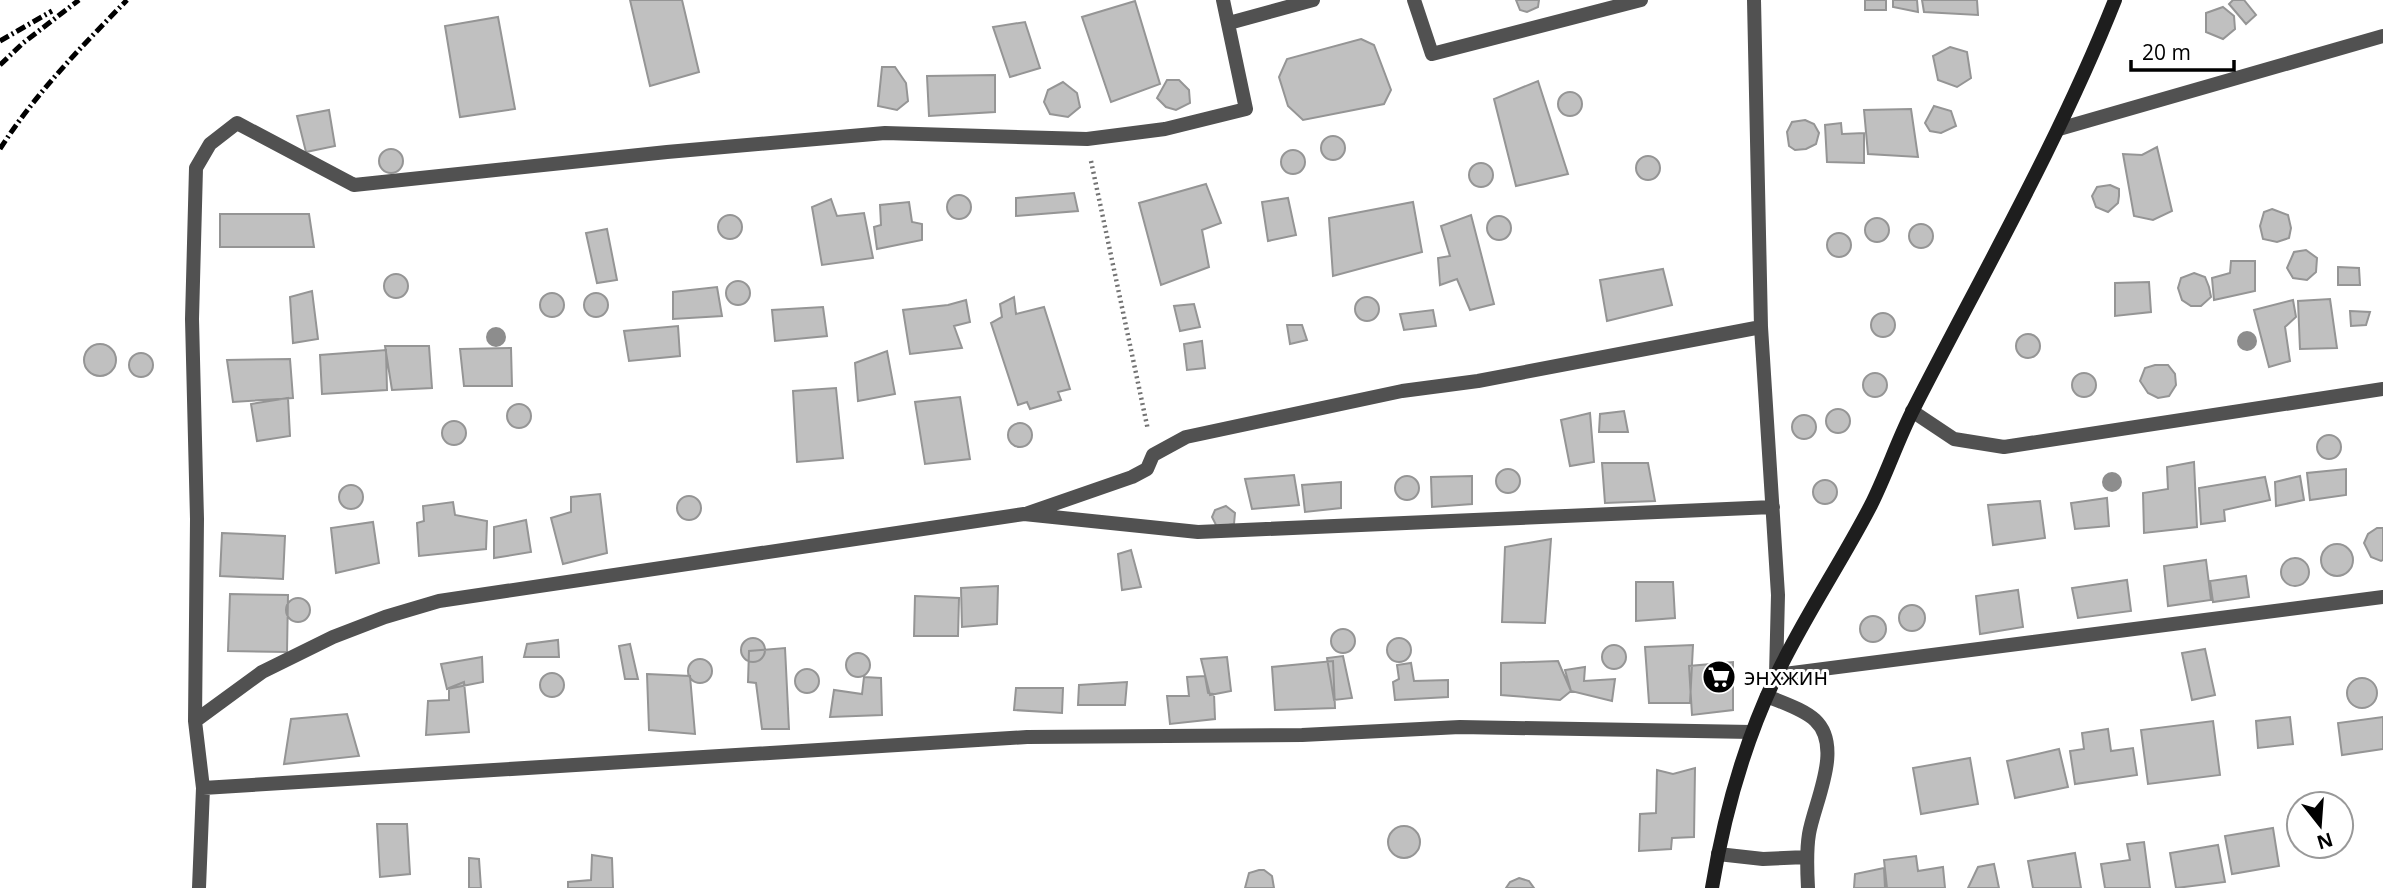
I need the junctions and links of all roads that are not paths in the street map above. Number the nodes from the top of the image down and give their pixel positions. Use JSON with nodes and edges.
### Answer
{"nodes":[{"id":1,"x":1223,"y":0,"type":"edge"},
{"id":2,"x":1313,"y":0,"type":"edge"},
{"id":3,"x":1414,"y":0,"type":"edge"},
{"id":4,"x":1640,"y":0,"type":"edge"},
{"id":5,"x":1754,"y":0,"type":"edge"},
{"id":6,"x":2115,"y":0,"type":"edge"},
{"id":7,"x":1229,"y":23,"type":"junction"},
{"id":8,"x":2383,"y":36,"type":"edge"},
{"id":9,"x":2059,"y":129,"type":"junction"},
{"id":10,"x":1761,"y":327,"type":"junction"},
{"id":11,"x":2383,"y":389,"type":"edge"},
{"id":12,"x":1912,"y":411,"type":"junction"},
{"id":13,"x":1773,"y":507,"type":"junction"},
{"id":14,"x":1024,"y":514,"type":"junction"},
{"id":15,"x":2383,"y":597,"type":"edge"},
{"id":16,"x":1776,"y":675,"type":"junction"},
{"id":17,"x":1767,"y":696,"type":"junction"},
{"id":18,"x":195,"y":721,"type":"junction"},
{"id":19,"x":1752,"y":732,"type":"junction"},
{"id":20,"x":203,"y":788,"type":"junction"},
{"id":21,"x":1718,"y":854,"type":"junction"},
{"id":22,"x":1807,"y":858,"type":"junction"},
{"id":23,"x":199,"y":888,"type":"edge"},
{"id":24,"x":1712,"y":888,"type":"edge"},
{"id":25,"x":1808,"y":888,"type":"edge"}],
"edges":[{"from":1,"to":7,"type":"street"},
{"from":2,"to":7,"type":"street"},
{"from":3,"to":4,"type":"street"},
{"from":5,"to":10,"type":"street"},
{"from":6,"to":9,"type":"main road"},
{"from":7,"to":18,"type":"street"},
{"from":8,"to":9,"type":"street"},
{"from":9,"to":12,"type":"main road"},
{"from":10,"to":13,"type":"street"},
{"from":10,"to":14,"type":"street"},
{"from":11,"to":12,"type":"street"},
{"from":12,"to":16,"type":"main road"},
{"from":13,"to":14,"type":"street"},
{"from":13,"to":16,"type":"street"},
{"from":14,"to":18,"type":"street"},
{"from":15,"to":16,"type":"street"},
{"from":16,"to":17,"type":"main road"},
{"from":17,"to":19,"type":"main road"},
{"from":17,"to":22,"type":"street"},
{"from":18,"to":20,"type":"street"},
{"from":19,"to":20,"type":"street"},
{"from":19,"to":21,"type":"main road"},
{"from":20,"to":23,"type":"street"},
{"from":21,"to":22,"type":"street"},
{"from":21,"to":24,"type":"main road"},
{"from":22,"to":25,"type":"street"}]}
